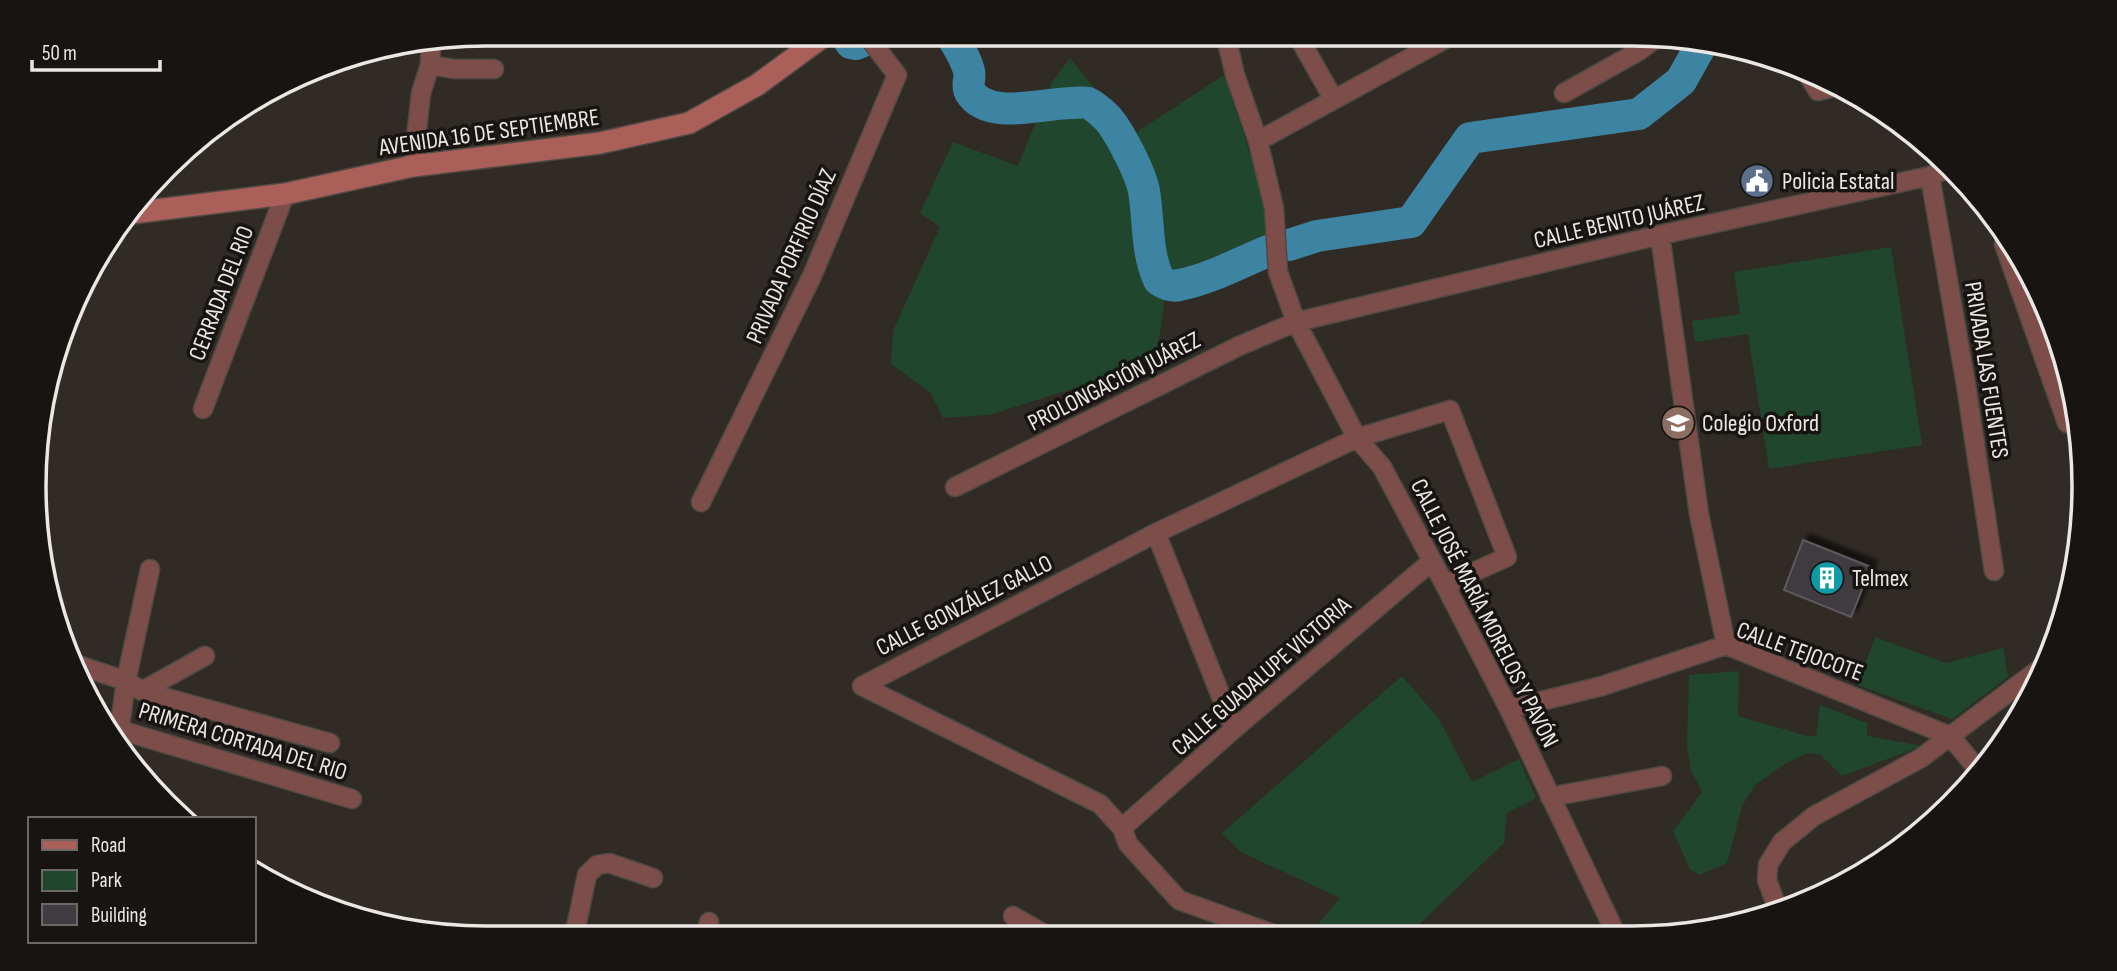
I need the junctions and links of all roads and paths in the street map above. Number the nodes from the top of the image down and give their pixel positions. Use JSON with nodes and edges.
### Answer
{"nodes":[{"id":1,"x":811,"y":46,"type":"edge"},
{"id":2,"x":875,"y":46,"type":"edge"},
{"id":3,"x":1227,"y":46,"type":"edge"},
{"id":4,"x":1303,"y":46,"type":"edge"},
{"id":5,"x":1432,"y":46,"type":"edge"},
{"id":6,"x":1646,"y":46,"type":"edge"},
{"id":7,"x":431,"y":49,"type":"edge"},
{"id":8,"x":430,"y":65,"type":"junction"},
{"id":9,"x":494,"y":69,"type":"dead end"},
{"id":10,"x":1564,"y":93,"type":"dead end"},
{"id":11,"x":1333,"y":99,"type":"junction"},
{"id":12,"x":1258,"y":141,"type":"junction"},
{"id":13,"x":413,"y":166,"type":"junction"},
{"id":14,"x":1940,"y":172,"type":"edge"},
{"id":15,"x":1930,"y":176,"type":"junction"},
{"id":16,"x":285,"y":194,"type":"junction"},
{"id":17,"x":141,"y":212,"type":"edge"},
{"id":18,"x":1660,"y":235,"type":"junction"},
{"id":19,"x":2010,"y":262,"type":"edge"},
{"id":20,"x":1296,"y":322,"type":"junction"},
{"id":21,"x":203,"y":410,"type":"dead end"},
{"id":22,"x":2067,"y":423,"type":"dead end"},
{"id":23,"x":1357,"y":438,"type":"junction"},
{"id":24,"x":955,"y":487,"type":"dead end"},
{"id":25,"x":701,"y":502,"type":"dead end"},
{"id":26,"x":1156,"y":533,"type":"junction"},
{"id":27,"x":1432,"y":561,"type":"junction"},
{"id":28,"x":150,"y":569,"type":"dead end"},
{"id":29,"x":1994,"y":571,"type":"dead end"},
{"id":30,"x":1445,"y":585,"type":"junction"},
{"id":31,"x":1726,"y":645,"type":"junction"},
{"id":32,"x":205,"y":656,"type":"dead end"},
{"id":33,"x":85,"y":667,"type":"edge"},
{"id":34,"x":2027,"y":678,"type":"edge"},
{"id":35,"x":126,"y":681,"type":"junction"},
{"id":36,"x":142,"y":691,"type":"junction"},
{"id":37,"x":1509,"y":709,"type":"junction"},
{"id":38,"x":1234,"y":729,"type":"junction"},
{"id":39,"x":120,"y":730,"type":"edge"},
{"id":40,"x":1950,"y":736,"type":"junction"},
{"id":41,"x":125,"y":737,"type":"edge"},
{"id":42,"x":330,"y":743,"type":"dead end"},
{"id":43,"x":1973,"y":763,"type":"edge"},
{"id":44,"x":1661,"y":776,"type":"dead end"},
{"id":45,"x":1550,"y":797,"type":"junction"},
{"id":46,"x":352,"y":799,"type":"dead end"},
{"id":47,"x":1122,"y":828,"type":"junction"},
{"id":48,"x":653,"y":878,"type":"dead end"},
{"id":49,"x":1775,"y":901,"type":"edge"},
{"id":50,"x":1013,"y":916,"type":"dead end"},
{"id":51,"x":576,"y":926,"type":"edge"},
{"id":52,"x":1030,"y":926,"type":"edge"},
{"id":53,"x":1251,"y":926,"type":"edge"},
{"id":54,"x":1612,"y":926,"type":"edge"}],
"edges":[{"from":1,"to":13,"type":"main road","name":"AVENIDA 16 DE SEPTIEMBRE"},
{"from":2,"to":25,"type":"street","name":"PRIVADA PORFIRIO DÍAZ"},
{"from":3,"to":12,"type":"street"},
{"from":4,"to":11,"type":"street"},
{"from":5,"to":11,"type":"street"},
{"from":6,"to":10,"type":"street"},
{"from":7,"to":8,"type":"street"},
{"from":8,"to":9,"type":"street"},
{"from":8,"to":13,"type":"street"},
{"from":11,"to":12,"type":"street"},
{"from":12,"to":20,"type":"street"},
{"from":13,"to":16,"type":"main road","name":"AVENIDA 16 DE SEPTIEMBRE"},
{"from":14,"to":15,"type":"street","name":"CALLE BENITO JUÁREZ"},
{"from":15,"to":18,"type":"street","name":"CALLE BENITO JUÁREZ"},
{"from":15,"to":29,"type":"street","name":"PRIVADA LAS FUENTES"},
{"from":16,"to":17,"type":"main road","name":"AVENIDA 16 DE SEPTIEMBRE"},
{"from":16,"to":21,"type":"street","name":"CERRADA DEL RIO"},
{"from":18,"to":20,"type":"street","name":"CALLE BENITO JUÁREZ"},
{"from":18,"to":31,"type":"street"},
{"from":19,"to":22,"type":"street"},
{"from":20,"to":23,"type":"street","name":"CALLE JOSÉ MARÍA MORELOS Y PAVÓN"},
{"from":20,"to":24,"type":"street","name":"PROLONGACIÓN JUÁREZ"},
{"from":23,"to":26,"type":"street","name":"CALLE GONZÁLEZ GALLO"},
{"from":23,"to":27,"type":"street","name":"CALLE JOSÉ MARÍA MORELOS Y PAVÓN"},
{"from":23,"to":30,"type":"street","name":"CALLE GONZÁLEZ GALLO"},
{"from":26,"to":38,"type":"street"},
{"from":26,"to":47,"type":"street","name":"CALLE GONZÁLEZ GALLO"},
{"from":27,"to":30,"type":"street","name":"CALLE JOSÉ MARÍA MORELOS Y PAVÓN"},
{"from":27,"to":38,"type":"street","name":"CALLE GUADALUPE VICTORIA"},
{"from":28,"to":35,"type":"street"},
{"from":30,"to":37,"type":"street","name":"CALLE JOSÉ MARÍA MORELOS Y PAVÓN"},
{"from":31,"to":37,"type":"street","name":"CALLE TEJOCOTE"},
{"from":31,"to":40,"type":"street","name":"CALLE TEJOCOTE"},
{"from":32,"to":36,"type":"street"},
{"from":33,"to":35,"type":"street"},
{"from":34,"to":40,"type":"street"},
{"from":35,"to":36,"type":"street"},
{"from":35,"to":39,"type":"street"},
{"from":36,"to":42,"type":"street"},
{"from":37,"to":45,"type":"street","name":"CALLE JOSÉ MARÍA MORELOS Y PAVÓN"},
{"from":38,"to":47,"type":"street","name":"CALLE GUADALUPE VICTORIA"},
{"from":40,"to":43,"type":"street"},
{"from":40,"to":49,"type":"street"},
{"from":41,"to":46,"type":"street","name":"PRIMERA CORTADA DEL RIO"},
{"from":44,"to":45,"type":"street"},
{"from":45,"to":54,"type":"street","name":"CALLE JOSÉ MARÍA MORELOS Y PAVÓN"},
{"from":47,"to":53,"type":"street"},
{"from":48,"to":51,"type":"street"},
{"from":50,"to":52,"type":"street"}]}
